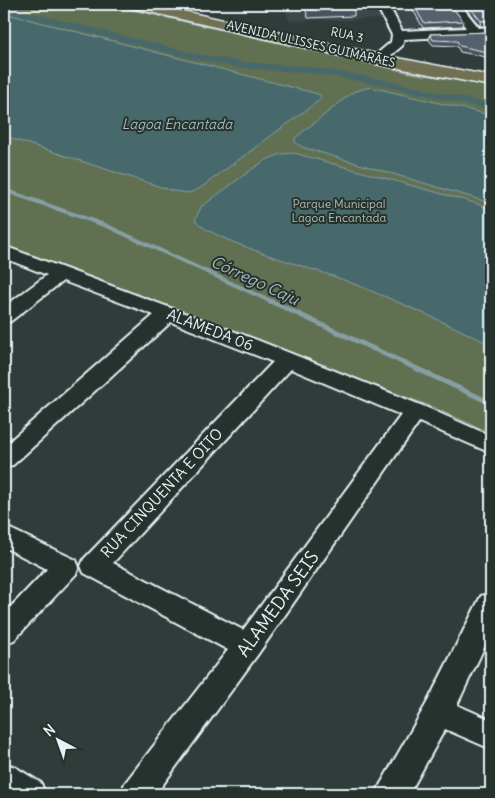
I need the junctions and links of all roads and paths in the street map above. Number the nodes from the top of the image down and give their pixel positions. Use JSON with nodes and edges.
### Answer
{"nodes":[{"id":1,"x":132,"y":4,"type":"edge"},
{"id":2,"x":162,"y":4,"type":"edge"},
{"id":3,"x":382,"y":4,"type":"edge"},
{"id":4,"x":454,"y":4,"type":"edge"},
{"id":5,"x":491,"y":31,"type":"edge"},
{"id":6,"x":475,"y":32,"type":"junction"},
{"id":7,"x":386,"y":47,"type":"junction"},
{"id":8,"x":414,"y":50,"type":"dead end"},
{"id":9,"x":481,"y":66,"type":"edge"},
{"id":10,"x":491,"y":81,"type":"edge"},
{"id":11,"x":4,"y":252,"type":"edge"},
{"id":12,"x":62,"y":273,"type":"junction"},
{"id":13,"x":167,"y":314,"type":"junction"},
{"id":14,"x":4,"y":317,"type":"edge"},
{"id":15,"x":287,"y":360,"type":"junction"},
{"id":16,"x":415,"y":411,"type":"junction"},
{"id":17,"x":491,"y":445,"type":"edge"},
{"id":18,"x":4,"y":459,"type":"edge"},
{"id":19,"x":4,"y":536,"type":"edge"},
{"id":20,"x":491,"y":604,"type":"edge"},
{"id":21,"x":4,"y":632,"type":"edge"},
{"id":22,"x":248,"y":646,"type":"junction"},
{"id":23,"x":439,"y":711,"type":"junction"},
{"id":24,"x":491,"y":735,"type":"edge"},
{"id":25,"x":4,"y":778,"type":"edge"},
{"id":26,"x":29,"y":794,"type":"edge"},
{"id":27,"x":137,"y":794,"type":"edge"},
{"id":28,"x":391,"y":794,"type":"edge"}],
"edges":[{"from":1,"to":7,"type":"main road","name":"AVENIDA ULISSES GUIMARÃES"},
{"from":2,"to":7,"type":"main road","name":"AVENIDA ULISSES GUIMARÃES"},
{"from":3,"to":7,"type":"street"},
{"from":4,"to":6,"type":"street"},
{"from":5,"to":6,"type":"street"},
{"from":6,"to":7,"type":"street"},
{"from":7,"to":8,"type":"main road"},
{"from":7,"to":9,"type":"main road","name":"AVENIDA ULISSES GUIMARÃES"},
{"from":7,"to":10,"type":"main road","name":"AVENIDA ULISSES GUIMARÃES"},
{"from":11,"to":12,"type":"street","name":"ALAMEDA 06"},
{"from":12,"to":13,"type":"street","name":"ALAMEDA 06"},
{"from":12,"to":14,"type":"street"},
{"from":13,"to":15,"type":"street","name":"ALAMEDA 06"},
{"from":13,"to":18,"type":"street"},
{"from":15,"to":16,"type":"street","name":"ALAMEDA 06"},
{"from":15,"to":22,"type":"street","name":"RUA CINQUENTA E OITO"},
{"from":16,"to":17,"type":"street","name":"ALAMEDA 06"},
{"from":16,"to":22,"type":"street","name":"ALAMEDA SEIS"},
{"from":19,"to":21,"type":"street"},
{"from":20,"to":23,"type":"street"},
{"from":22,"to":27,"type":"street","name":"ALAMEDA SEIS"},
{"from":23,"to":24,"type":"street"},
{"from":23,"to":28,"type":"street"},
{"from":25,"to":26,"type":"street"}]}
